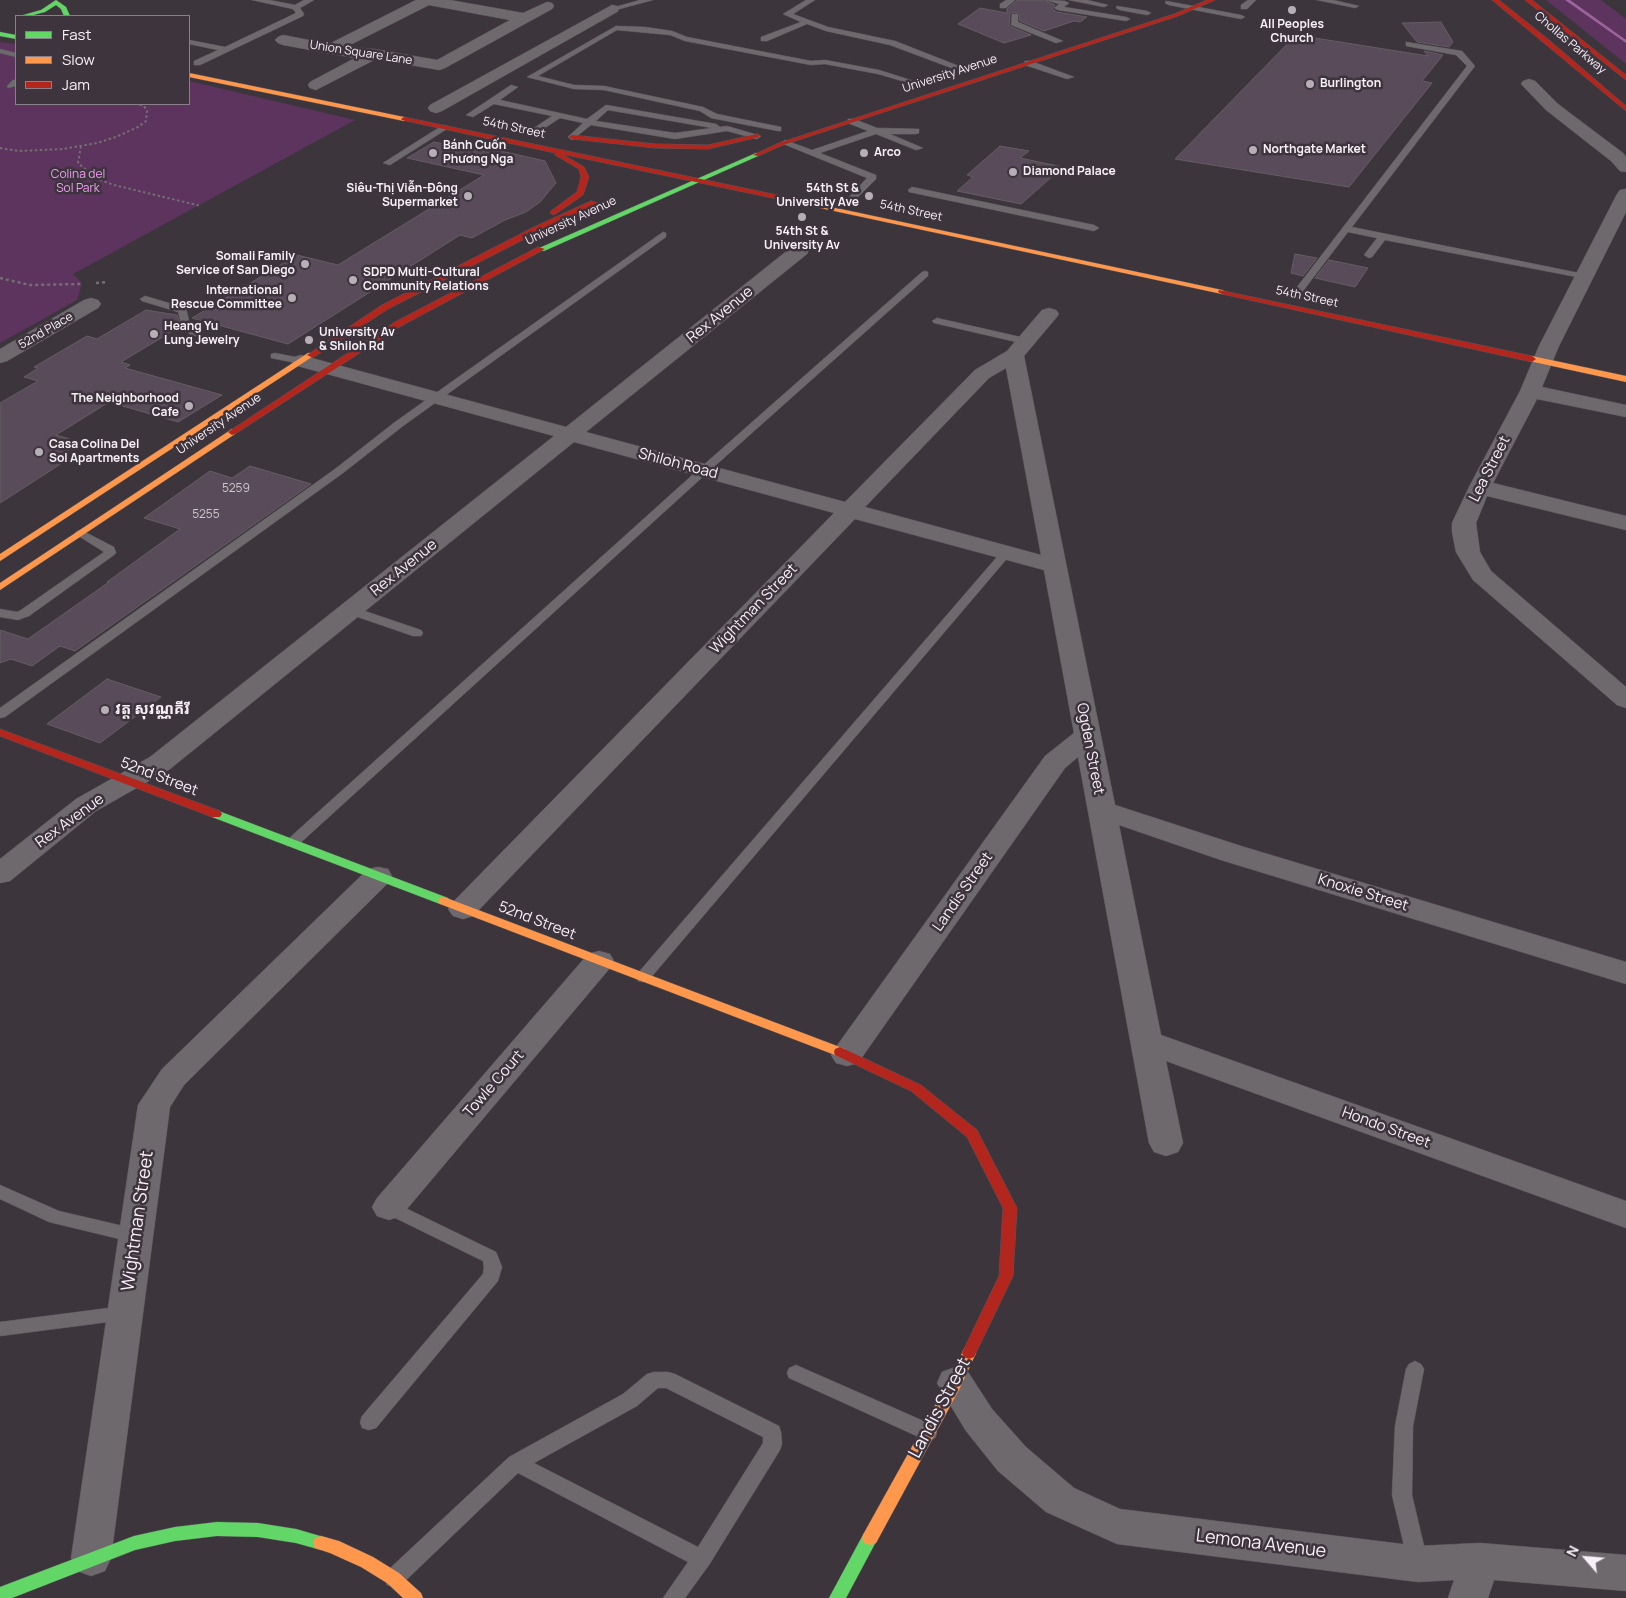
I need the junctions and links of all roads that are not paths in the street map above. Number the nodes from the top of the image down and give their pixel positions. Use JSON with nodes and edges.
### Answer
{"nodes":[{"id":1,"x":256,"y":0,"type":"edge"},
{"id":2,"x":310,"y":0,"type":"edge"},
{"id":3,"x":427,"y":0,"type":"edge"},
{"id":4,"x":649,"y":0,"type":"edge"},
{"id":5,"x":811,"y":0,"type":"edge"},
{"id":6,"x":1011,"y":0,"type":"edge"},
{"id":7,"x":1050,"y":0,"type":"edge"},
{"id":8,"x":1073,"y":0,"type":"edge"},
{"id":9,"x":1212,"y":0,"type":"edge"},
{"id":10,"x":1252,"y":0,"type":"edge"},
{"id":11,"x":1321,"y":0,"type":"edge"},
{"id":12,"x":1495,"y":0,"type":"edge"},
{"id":13,"x":1528,"y":0,"type":"edge"},
{"id":14,"x":55,"y":1,"type":"edge"},
{"id":15,"x":1172,"y":2,"type":"edge"},
{"id":16,"x":1104,"y":5,"type":"dead end"},
{"id":17,"x":546,"y":6,"type":"dead end"},
{"id":18,"x":1003,"y":6,"type":"dead end"},
{"id":19,"x":1355,"y":6,"type":"dead end"},
{"id":20,"x":296,"y":7,"type":"junction"},
{"id":21,"x":1244,"y":7,"type":"dead end"},
{"id":22,"x":1120,"y":8,"type":"dead end"},
{"id":23,"x":1194,"y":8,"type":"junction"},
{"id":24,"x":612,"y":9,"type":"joint"},
{"id":25,"x":1147,"y":13,"type":"junction"},
{"id":26,"x":27,"y":15,"type":"edge"},
{"id":27,"x":67,"y":15,"type":"edge"},
{"id":28,"x":1015,"y":16,"type":"dead end"},
{"id":29,"x":1240,"y":17,"type":"dead end"},
{"id":30,"x":524,"y":18,"type":"junction"},
{"id":31,"x":1126,"y":19,"type":"junction"},
{"id":32,"x":807,"y":22,"type":"junction"},
{"id":33,"x":0,"y":34,"type":"edge"},
{"id":34,"x":1069,"y":38,"type":"junction"},
{"id":35,"x":0,"y":39,"type":"edge"},
{"id":36,"x":764,"y":39,"type":"dead end"},
{"id":37,"x":15,"y":40,"type":"edge"},
{"id":38,"x":283,"y":40,"type":"dead end"},
{"id":39,"x":190,"y":42,"type":"edge"},
{"id":40,"x":1409,"y":44,"type":"dead end"},
{"id":41,"x":1042,"y":46,"type":"dead end"},
{"id":42,"x":0,"y":47,"type":"edge"},
{"id":43,"x":225,"y":49,"type":"junction"},
{"id":44,"x":330,"y":49,"type":"junction"},
{"id":45,"x":0,"y":52,"type":"edge"},
{"id":46,"x":374,"y":54,"type":"junction"},
{"id":47,"x":15,"y":55,"type":"edge"},
{"id":48,"x":193,"y":62,"type":"edge"},
{"id":49,"x":1028,"y":63,"type":"junction"},
{"id":50,"x":214,"y":66,"type":"dead end"},
{"id":51,"x":969,"y":69,"type":"joint"},
{"id":52,"x":190,"y":75,"type":"edge"},
{"id":53,"x":948,"y":76,"type":"dead end"},
{"id":54,"x":1070,"y":77,"type":"dead end"},
{"id":55,"x":1626,"y":78,"type":"edge"},
{"id":56,"x":933,"y":80,"type":"dead end"},
{"id":57,"x":311,"y":84,"type":"joint"},
{"id":58,"x":919,"y":84,"type":"junction"},
{"id":59,"x":1529,"y":84,"type":"dead end"},
{"id":60,"x":514,"y":87,"type":"dead end"},
{"id":61,"x":335,"y":89,"type":"dead end"},
{"id":62,"x":902,"y":90,"type":"dead end"},
{"id":63,"x":493,"y":101,"type":"junction"},
{"id":64,"x":431,"y":107,"type":"joint"},
{"id":65,"x":1626,"y":109,"type":"edge"},
{"id":66,"x":461,"y":114,"type":"junction"},
{"id":67,"x":559,"y":115,"type":"junction"},
{"id":68,"x":489,"y":120,"type":"dead end"},
{"id":69,"x":851,"y":121,"type":"junction"},
{"id":70,"x":588,"y":122,"type":"junction"},
{"id":71,"x":446,"y":127,"type":"junction"},
{"id":72,"x":532,"y":128,"type":"joint"},
{"id":73,"x":727,"y":128,"type":"junction"},
{"id":74,"x":782,"y":128,"type":"joint"},
{"id":75,"x":876,"y":131,"type":"junction"},
{"id":76,"x":916,"y":131,"type":"dead end"},
{"id":77,"x":563,"y":135,"type":"junction"},
{"id":78,"x":757,"y":136,"type":"junction"},
{"id":79,"x":785,"y":143,"type":"junction"},
{"id":80,"x":919,"y":148,"type":"dead end"},
{"id":81,"x":547,"y":149,"type":"junction"},
{"id":82,"x":813,"y":153,"type":"junction"},
{"id":83,"x":668,"y":157,"type":"dead end"},
{"id":84,"x":387,"y":163,"type":"dead end"},
{"id":85,"x":686,"y":166,"type":"dead end"},
{"id":86,"x":1626,"y":167,"type":"edge"},
{"id":87,"x":723,"y":169,"type":"junction"},
{"id":88,"x":745,"y":173,"type":"dead end"},
{"id":89,"x":663,"y":174,"type":"junction"},
{"id":90,"x":648,"y":180,"type":"dead end"},
{"id":91,"x":693,"y":181,"type":"junction"},
{"id":92,"x":912,"y":190,"type":"dead end"},
{"id":93,"x":840,"y":194,"type":"dead end"},
{"id":94,"x":1626,"y":194,"type":"edge"},
{"id":95,"x":853,"y":197,"type":"junction"},
{"id":96,"x":602,"y":200,"type":"dead end"},
{"id":97,"x":867,"y":200,"type":"dead end"},
{"id":98,"x":539,"y":228,"type":"junction"},
{"id":99,"x":1094,"y":228,"type":"dead end"},
{"id":100,"x":1346,"y":229,"type":"junction"},
{"id":101,"x":663,"y":235,"type":"dead end"},
{"id":102,"x":1382,"y":236,"type":"junction"},
{"id":103,"x":1003,"y":245,"type":"junction"},
{"id":104,"x":1067,"y":248,"type":"dead end"},
{"id":105,"x":800,"y":250,"type":"dead end"},
{"id":106,"x":1369,"y":255,"type":"dead end"},
{"id":107,"x":925,"y":274,"type":"dead end"},
{"id":108,"x":1584,"y":278,"type":"junction"},
{"id":109,"x":1297,"y":293,"type":"dead end"},
{"id":110,"x":145,"y":300,"type":"dead end"},
{"id":111,"x":91,"y":304,"type":"dead end"},
{"id":112,"x":1049,"y":314,"type":"dead end"},
{"id":113,"x":937,"y":321,"type":"dead end"},
{"id":114,"x":195,"y":334,"type":"dead end"},
{"id":115,"x":1019,"y":348,"type":"junction"},
{"id":116,"x":1549,"y":350,"type":"junction"},
{"id":117,"x":275,"y":356,"type":"dead end"},
{"id":118,"x":0,"y":357,"type":"edge"},
{"id":119,"x":301,"y":361,"type":"junction"},
{"id":120,"x":329,"y":369,"type":"junction"},
{"id":121,"x":1626,"y":380,"type":"edge"},
{"id":122,"x":1530,"y":391,"type":"junction"},
{"id":123,"x":436,"y":398,"type":"junction"},
{"id":124,"x":1626,"y":411,"type":"edge"},
{"id":125,"x":570,"y":434,"type":"junction"},
{"id":126,"x":703,"y":471,"type":"junction"},
{"id":127,"x":1480,"y":487,"type":"junction"},
{"id":128,"x":850,"y":510,"type":"junction"},
{"id":129,"x":1626,"y":523,"type":"edge"},
{"id":130,"x":81,"y":533,"type":"junction"},
{"id":131,"x":1006,"y":553,"type":"junction"},
{"id":132,"x":0,"y":558,"type":"edge"},
{"id":133,"x":1055,"y":566,"type":"junction"},
{"id":134,"x":0,"y":587,"type":"edge"},
{"id":135,"x":350,"y":610,"type":"junction"},
{"id":136,"x":0,"y":613,"type":"edge"},
{"id":137,"x":417,"y":633,"type":"dead end"},
{"id":138,"x":1626,"y":700,"type":"edge"},
{"id":139,"x":0,"y":714,"type":"edge"},
{"id":140,"x":0,"y":732,"type":"edge"},
{"id":141,"x":1087,"y":736,"type":"junction"},
{"id":142,"x":129,"y":781,"type":"junction"},
{"id":143,"x":1101,"y":810,"type":"junction"},
{"id":144,"x":292,"y":843,"type":"junction"},
{"id":145,"x":0,"y":874,"type":"edge"},
{"id":146,"x":378,"y":876,"type":"junction"},
{"id":147,"x":463,"y":909,"type":"junction"},
{"id":148,"x":599,"y":960,"type":"junction"},
{"id":149,"x":1626,"y":973,"type":"edge"},
{"id":150,"x":643,"y":977,"type":"junction"},
{"id":151,"x":1146,"y":1042,"type":"junction"},
{"id":152,"x":847,"y":1056,"type":"junction"},
{"id":153,"x":1166,"y":1143,"type":"dead end"},
{"id":154,"x":0,"y":1192,"type":"edge"},
{"id":155,"x":389,"y":1207,"type":"joint"},
{"id":156,"x":1010,"y":1208,"type":"joint"},
{"id":157,"x":1626,"y":1215,"type":"edge"},
{"id":158,"x":136,"y":1236,"type":"junction"},
{"id":159,"x":125,"y":1313,"type":"junction"},
{"id":160,"x":0,"y":1329,"type":"edge"},
{"id":161,"x":1416,"y":1369,"type":"dead end"},
{"id":162,"x":796,"y":1373,"type":"dead end"},
{"id":163,"x":955,"y":1383,"type":"junction"},
{"id":164,"x":370,"y":1422,"type":"dead end"},
{"id":165,"x":928,"y":1432,"type":"junction"},
{"id":166,"x":516,"y":1463,"type":"junction"},
{"id":167,"x":91,"y":1558,"type":"junction"},
{"id":168,"x":702,"y":1559,"type":"junction"},
{"id":169,"x":1480,"y":1561,"type":"junction"},
{"id":170,"x":1418,"y":1564,"type":"junction"},
{"id":171,"x":1626,"y":1573,"type":"edge"},
{"id":172,"x":403,"y":1591,"type":"edge"},
{"id":173,"x":0,"y":1595,"type":"edge"},
{"id":174,"x":673,"y":1598,"type":"edge"},
{"id":175,"x":837,"y":1598,"type":"edge"},
{"id":176,"x":1468,"y":1598,"type":"edge"}],
"edges":[{"from":1,"to":20,"type":"lane"},
{"from":2,"to":20,"type":"lane"},
{"from":3,"to":30,"type":"street"},
{"from":3,"to":44,"type":"street"},
{"from":4,"to":24,"type":"lane"},
{"from":5,"to":32,"type":"lane"},
{"from":6,"to":18,"type":"lane"},
{"from":7,"to":31,"type":"lane"},
{"from":8,"to":16,"type":"lane"},
{"from":9,"to":23,"type":"main road","name":"University Avenue"},
{"from":10,"to":21,"type":"lane"},
{"from":11,"to":19,"type":"lane"},
{"from":12,"to":65,"type":"main road","name":"Chollas Parkway"},
{"from":13,"to":55,"type":"main road","name":"Chollas Parkway"},
{"from":14,"to":26,"type":"main road"},
{"from":14,"to":27,"type":"main road"},
{"from":15,"to":23,"type":"lane"},
{"from":15,"to":25,"type":"main road"},
{"from":17,"to":30,"type":"street"},
{"from":20,"to":43,"type":"lane"},
{"from":22,"to":25,"type":"lane"},
{"from":23,"to":29,"type":"lane"},
{"from":23,"to":49,"type":"main road","name":"University Avenue"},
{"from":24,"to":64,"type":"street"},
{"from":25,"to":31,"type":"main road"},
{"from":28,"to":34,"type":"lane"},
{"from":30,"to":46,"type":"street","name":"Union Square Lane"},
{"from":31,"to":34,"type":"main road"},
{"from":32,"to":36,"type":"lane"},
{"from":32,"to":51,"type":"lane"},
{"from":33,"to":37,"type":"main road"},
{"from":34,"to":41,"type":"main road"},
{"from":35,"to":37,"type":"main road"},
{"from":37,"to":42,"type":"lane"},
{"from":38,"to":44,"type":"street","name":"Union Square Lane"},
{"from":39,"to":43,"type":"lane"},
{"from":40,"to":100,"type":"lane"},
{"from":43,"to":48,"type":"lane"},
{"from":44,"to":46,"type":"street","name":"Union Square Lane"},
{"from":45,"to":47,"type":"lane"},
{"from":46,"to":57,"type":"street"},
{"from":48,"to":50,"type":"main road"},
{"from":49,"to":54,"type":"lane"},
{"from":49,"to":69,"type":"main road","name":"University Avenue"},
{"from":51,"to":53,"type":"main road","name":"University Avenue"},
{"from":52,"to":71,"type":"main road","name":"54th Street"},
{"from":56,"to":58,"type":"main road","name":"University Avenue"},
{"from":57,"to":61,"type":"main road"},
{"from":58,"to":62,"type":"main road","name":"University Avenue"},
{"from":58,"to":74,"type":"lane"},
{"from":59,"to":86,"type":"street"},
{"from":60,"to":63,"type":"lane"},
{"from":63,"to":66,"type":"lane"},
{"from":63,"to":67,"type":"lane"},
{"from":64,"to":66,"type":"main road","name":"54th Street"},
{"from":66,"to":68,"type":"main road","name":"54th Street"},
{"from":67,"to":70,"type":"lane"},
{"from":67,"to":72,"type":"lane"},
{"from":69,"to":75,"type":"lane"},
{"from":69,"to":79,"type":"main road","name":"University Avenue"},
{"from":70,"to":73,"type":"lane"},
{"from":70,"to":73,"type":"lane"},
{"from":70,"to":77,"type":"lane"},
{"from":71,"to":81,"type":"main road","name":"54th Street"},
{"from":71,"to":84,"type":"lane"},
{"from":72,"to":77,"type":"main road","name":"54th Street"},
{"from":73,"to":78,"type":"lane"},
{"from":74,"to":78,"type":"main road"},
{"from":75,"to":76,"type":"lane"},
{"from":75,"to":80,"type":"lane"},
{"from":75,"to":82,"type":"lane"},
{"from":77,"to":78,"type":"main road"},
{"from":77,"to":83,"type":"main road","name":"54th Street"},
{"from":78,"to":87,"type":"main road"},
{"from":79,"to":82,"type":"lane"},
{"from":79,"to":87,"type":"main road","name":"University Avenue"},
{"from":81,"to":89,"type":"main road","name":"54th Street"},
{"from":81,"to":98,"type":"main road"},
{"from":82,"to":95,"type":"lane"},
{"from":85,"to":89,"type":"main road"},
{"from":87,"to":88,"type":"main road"},
{"from":87,"to":91,"type":"main road","name":"University Avenue"},
{"from":89,"to":90,"type":"main road"},
{"from":89,"to":91,"type":"main road","name":"54th Street"},
{"from":91,"to":103,"type":"main road","name":"54th Street"},
{"from":91,"to":120,"type":"main road","name":"University Avenue"},
{"from":92,"to":99,"type":"lane"},
{"from":93,"to":95,"type":"main road","name":"54th Street"},
{"from":94,"to":108,"type":"street","name":"Lea Street"},
{"from":95,"to":97,"type":"main road","name":"54th Street"},
{"from":96,"to":98,"type":"main road","name":"University Avenue"},
{"from":98,"to":119,"type":"main road","name":"University Avenue"},
{"from":100,"to":102,"type":"lane"},
{"from":100,"to":109,"type":"lane"},
{"from":101,"to":123,"type":"lane"},
{"from":102,"to":106,"type":"lane"},
{"from":102,"to":108,"type":"lane"},
{"from":103,"to":104,"type":"main road"},
{"from":103,"to":116,"type":"main road","name":"54th Street"},
{"from":105,"to":125,"type":"street","name":"Rex Avenue"},
{"from":107,"to":126,"type":"lane"},
{"from":108,"to":116,"type":"street","name":"Lea Street"},
{"from":110,"to":114,"type":"lane"},
{"from":111,"to":118,"type":"street","name":"52nd Place"},
{"from":112,"to":115,"type":"street","name":"Wightman Street"},
{"from":113,"to":115,"type":"lane"},
{"from":115,"to":128,"type":"street","name":"Wightman Street"},
{"from":115,"to":133,"type":"street","name":"Ogden Street"},
{"from":116,"to":121,"type":"main road","name":"54th Street"},
{"from":116,"to":122,"type":"street","name":"Lea Street"},
{"from":117,"to":119,"type":"lane"},
{"from":119,"to":120,"type":"street","name":"Shiloh Road"},
{"from":119,"to":132,"type":"main road","name":"University Avenue"},
{"from":120,"to":123,"type":"street","name":"Shiloh Road"},
{"from":120,"to":130,"type":"main road","name":"University Avenue"},
{"from":122,"to":124,"type":"street"},
{"from":122,"to":127,"type":"street","name":"Lea Street"},
{"from":123,"to":125,"type":"street","name":"Shiloh Road"},
{"from":123,"to":139,"type":"lane"},
{"from":125,"to":126,"type":"street","name":"Shiloh Road"},
{"from":125,"to":135,"type":"street","name":"Rex Avenue"},
{"from":126,"to":128,"type":"street","name":"Shiloh Road"},
{"from":126,"to":144,"type":"lane"},
{"from":127,"to":129,"type":"street"},
{"from":127,"to":138,"type":"street","name":"Lea Street"},
{"from":128,"to":131,"type":"street","name":"Shiloh Road"},
{"from":128,"to":147,"type":"street","name":"Wightman Street"},
{"from":130,"to":134,"type":"main road","name":"University Avenue"},
{"from":130,"to":136,"type":"lane"},
{"from":131,"to":133,"type":"street","name":"Shiloh Road"},
{"from":131,"to":150,"type":"lane"},
{"from":133,"to":141,"type":"street","name":"Ogden Street"},
{"from":135,"to":137,"type":"lane"},
{"from":135,"to":142,"type":"street","name":"Rex Avenue"},
{"from":140,"to":142,"type":"main road","name":"52nd Street"},
{"from":141,"to":143,"type":"street","name":"Ogden Street"},
{"from":141,"to":152,"type":"street","name":"Landis Street"},
{"from":142,"to":144,"type":"main road","name":"52nd Street"},
{"from":142,"to":145,"type":"street","name":"Rex Avenue"},
{"from":143,"to":149,"type":"street","name":"Knoxie Street"},
{"from":143,"to":151,"type":"street","name":"Ogden Street"},
{"from":144,"to":146,"type":"main road","name":"52nd Street"},
{"from":146,"to":147,"type":"main road","name":"52nd Street"},
{"from":146,"to":158,"type":"street","name":"Wightman Street"},
{"from":147,"to":148,"type":"main road","name":"52nd Street"},
{"from":148,"to":150,"type":"main road","name":"52nd Street"},
{"from":148,"to":155,"type":"street","name":"Towle Court"},
{"from":150,"to":152,"type":"main road","name":"52nd Street"},
{"from":151,"to":153,"type":"street","name":"Ogden Street"},
{"from":151,"to":157,"type":"street","name":"Hondo Street"},
{"from":152,"to":156,"type":"main road","name":"52nd Street"},
{"from":154,"to":158,"type":"lane"},
{"from":155,"to":164,"type":"lane"},
{"from":156,"to":163,"type":"main road","name":"Landis Street"},
{"from":158,"to":159,"type":"street","name":"Wightman Street"},
{"from":159,"to":160,"type":"lane"},
{"from":159,"to":167,"type":"street","name":"Wightman Street"},
{"from":161,"to":170,"type":"lane"},
{"from":162,"to":165,"type":"lane"},
{"from":163,"to":165,"type":"main road","name":"Landis Street"},
{"from":163,"to":170,"type":"street","name":"Lemona Avenue"},
{"from":165,"to":175,"type":"main road","name":"Landis Street"},
{"from":166,"to":168,"type":"lane"},
{"from":166,"to":168,"type":"lane"},
{"from":166,"to":172,"type":"lane"},
{"from":167,"to":172,"type":"main road"},
{"from":167,"to":173,"type":"main road"},
{"from":168,"to":174,"type":"lane"},
{"from":169,"to":170,"type":"street","name":"Lemona Avenue"},
{"from":169,"to":171,"type":"street","name":"Lemona Avenue"},
{"from":169,"to":176,"type":"street"}]}
